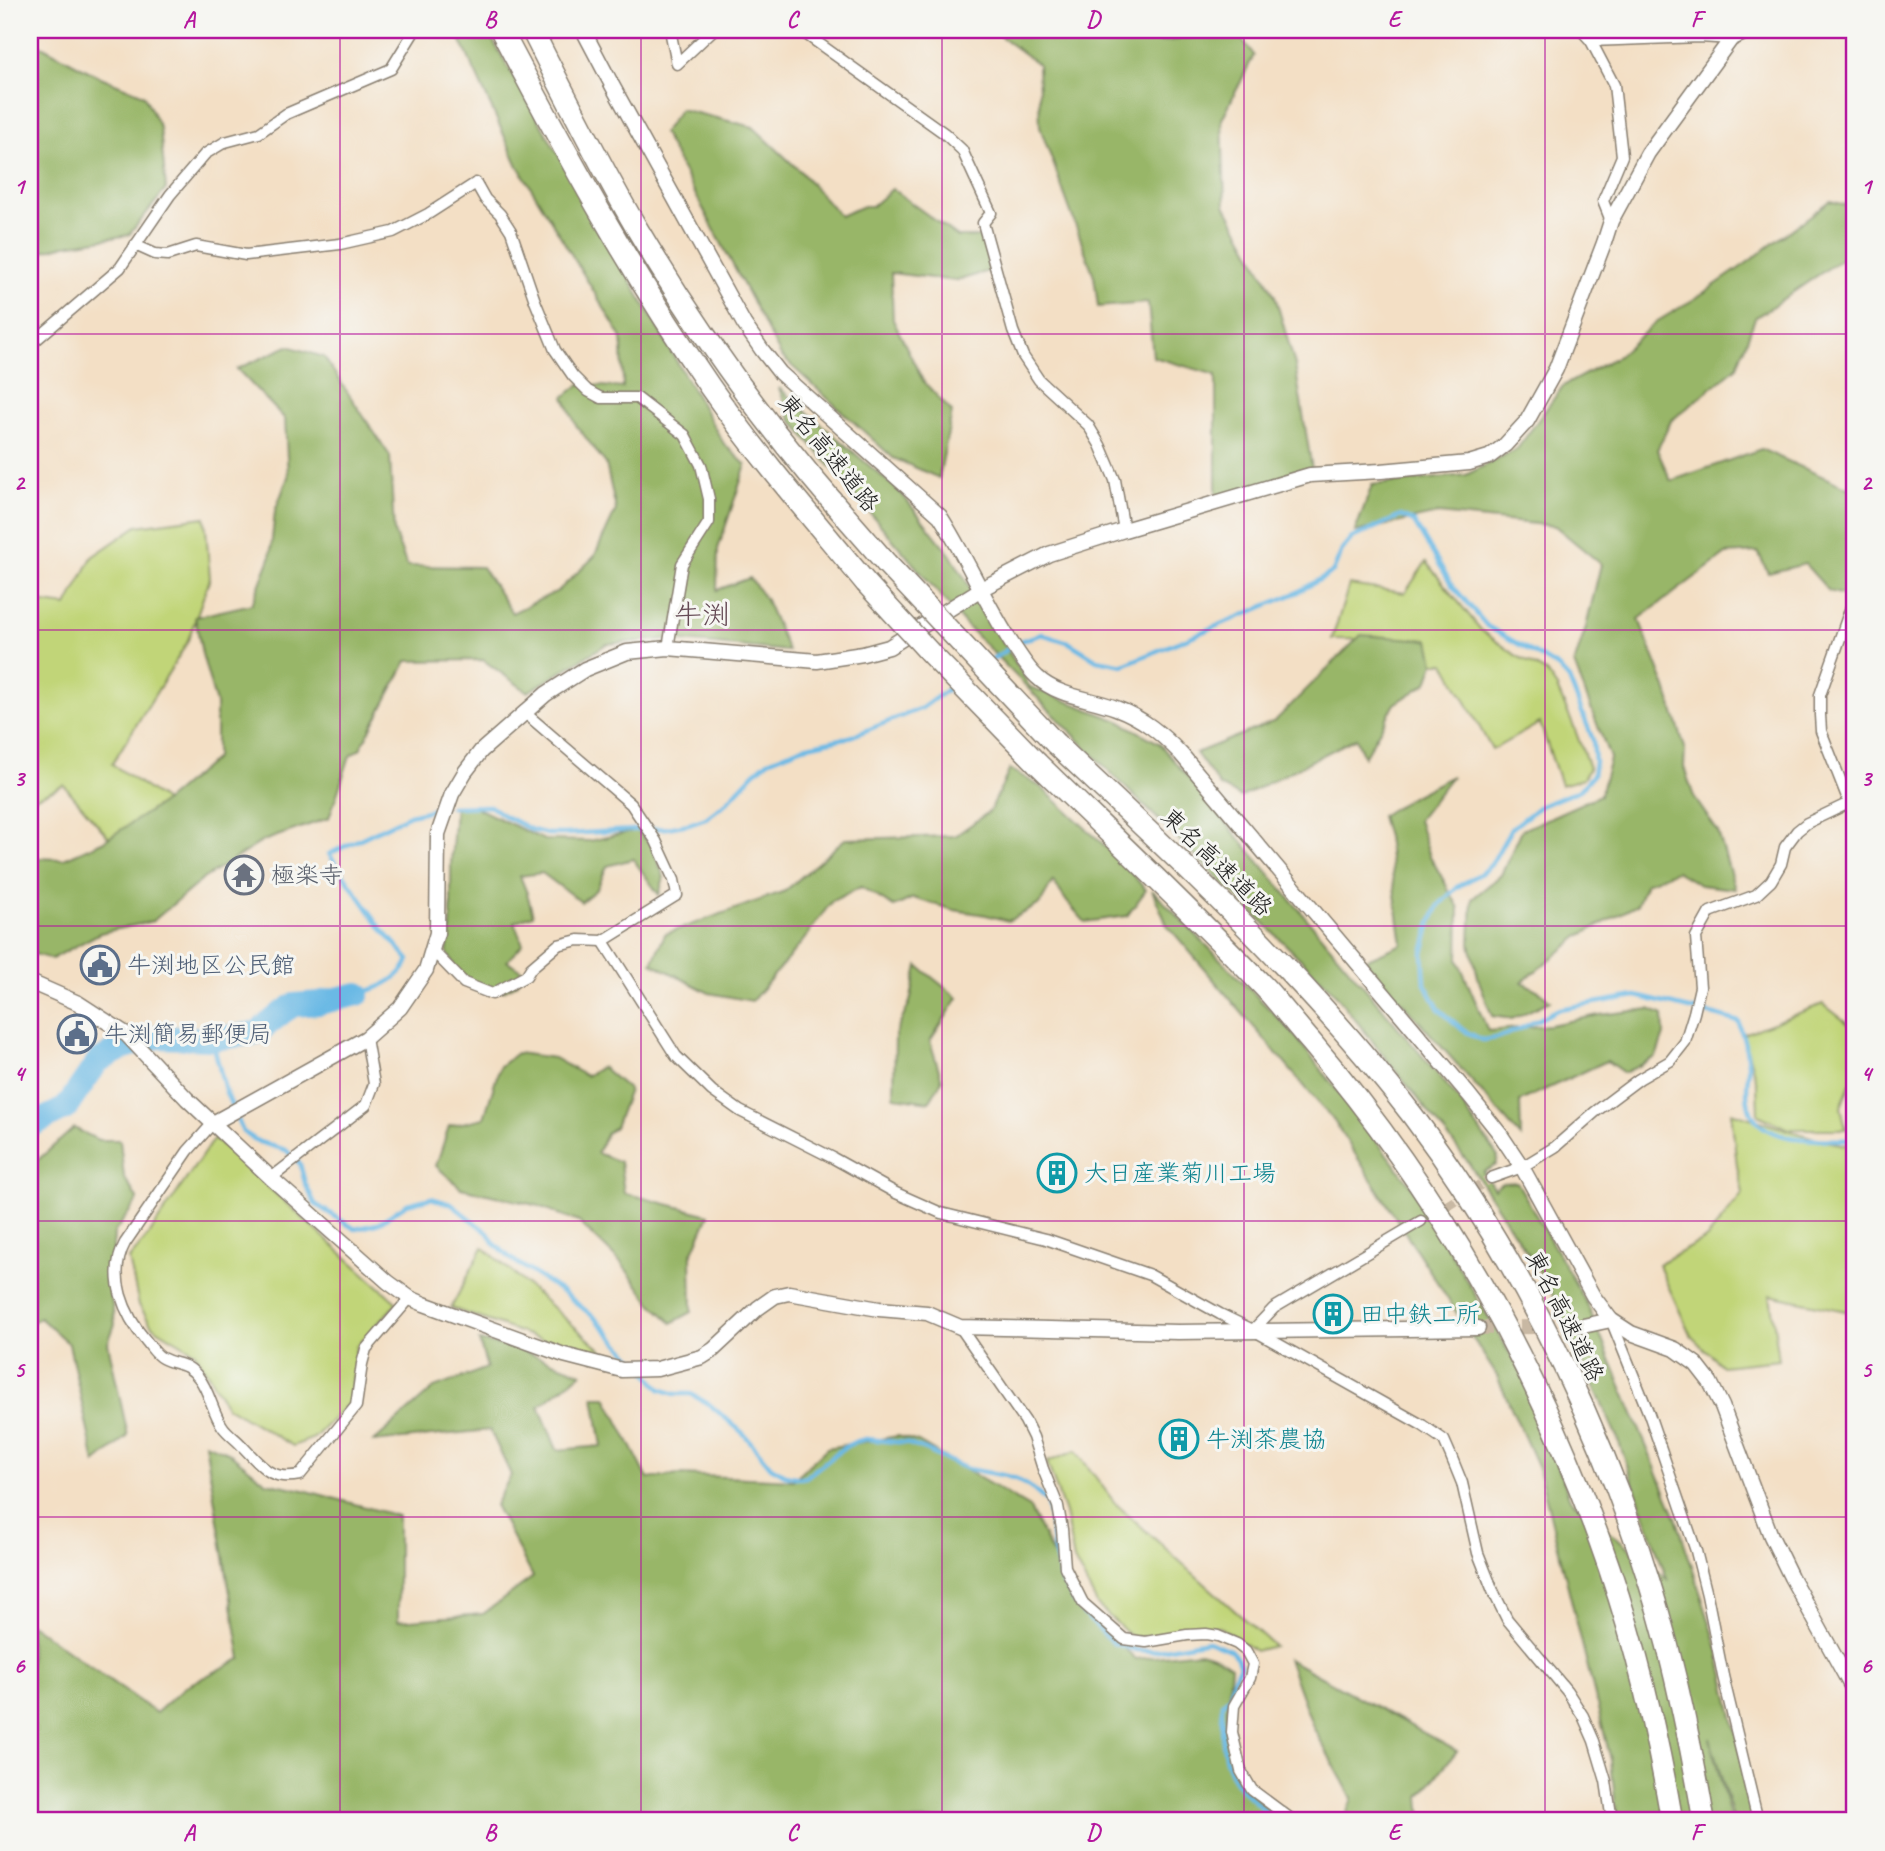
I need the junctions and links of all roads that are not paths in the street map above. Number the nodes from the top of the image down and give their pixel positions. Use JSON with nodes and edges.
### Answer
{"nodes":[{"id":1,"x":415,"y":30,"type":"edge"},
{"id":2,"x":501,"y":30,"type":"edge"},
{"id":3,"x":532,"y":30,"type":"edge"},
{"id":4,"x":583,"y":30,"type":"edge"},
{"id":5,"x":670,"y":30,"type":"edge"},
{"id":6,"x":713,"y":30,"type":"edge"},
{"id":7,"x":800,"y":30,"type":"edge"},
{"id":8,"x":1581,"y":30,"type":"edge"},
{"id":9,"x":1750,"y":30,"type":"edge"},
{"id":10,"x":1731,"y":39,"type":"junction"},
{"id":11,"x":1591,"y":41,"type":"junction"},
{"id":12,"x":1611,"y":221,"type":"junction"},
{"id":13,"x":135,"y":245,"type":"junction"},
{"id":14,"x":30,"y":345,"type":"edge"},
{"id":15,"x":1124,"y":530,"type":"junction"},
{"id":16,"x":981,"y":589,"type":"junction"},
{"id":17,"x":1855,"y":596,"type":"edge"},
{"id":18,"x":668,"y":648,"type":"junction"},
{"id":19,"x":524,"y":712,"type":"junction"},
{"id":20,"x":1849,"y":803,"type":"junction"},
{"id":21,"x":1855,"y":817,"type":"edge"},
{"id":22,"x":603,"y":941,"type":"junction"},
{"id":23,"x":433,"y":951,"type":"junction"},
{"id":24,"x":30,"y":982,"type":"edge"},
{"id":25,"x":366,"y":1038,"type":"junction"},
{"id":26,"x":213,"y":1123,"type":"junction"},
{"id":27,"x":1522,"y":1167,"type":"junction"},
{"id":28,"x":271,"y":1178,"type":"junction"},
{"id":29,"x":1491,"y":1178,"type":"tunnel mouth"},
{"id":30,"x":1422,"y":1221,"type":"tunnel mouth"},
{"id":31,"x":410,"y":1298,"type":"junction"},
{"id":32,"x":1611,"y":1320,"type":"junction"},
{"id":33,"x":1583,"y":1326,"type":"tunnel mouth"},
{"id":34,"x":960,"y":1327,"type":"junction"},
{"id":35,"x":1478,"y":1328,"type":"tunnel mouth"},
{"id":36,"x":1253,"y":1329,"type":"junction"},
{"id":37,"x":1855,"y":1693,"type":"edge"},
{"id":38,"x":1291,"y":1819,"type":"dead end"},
{"id":39,"x":1612,"y":1821,"type":"edge"},
{"id":40,"x":1672,"y":1821,"type":"edge"},
{"id":41,"x":1704,"y":1821,"type":"edge"},
{"id":42,"x":1758,"y":1821,"type":"edge"}],
"edges":[{"from":1,"to":13,"type":"street"},
{"from":2,"to":40,"type":"highway","bridge":true},
{"from":3,"to":41,"type":"highway","name":"東名高速道路","bridge":true},
{"from":4,"to":16,"type":"street"},
{"from":5,"to":6,"type":"street"},
{"from":7,"to":15,"type":"street"},
{"from":8,"to":11,"type":"street"},
{"from":9,"to":10,"type":"street"},
{"from":10,"to":11,"type":"street"},
{"from":10,"to":12,"type":"street"},
{"from":11,"to":12,"type":"street"},
{"from":12,"to":15,"type":"street"},
{"from":13,"to":14,"type":"street"},
{"from":13,"to":18,"type":"street"},
{"from":15,"to":16,"type":"street"},
{"from":16,"to":18,"type":"street"},
{"from":16,"to":27,"type":"street"},
{"from":17,"to":20,"type":"street"},
{"from":18,"to":19,"type":"street"},
{"from":19,"to":22,"type":"street"},
{"from":19,"to":23,"type":"street"},
{"from":20,"to":21,"type":"street"},
{"from":20,"to":27,"type":"street"},
{"from":22,"to":23,"type":"street"},
{"from":22,"to":36,"type":"street"},
{"from":23,"to":25,"type":"street"},
{"from":24,"to":26,"type":"street"},
{"from":25,"to":26,"type":"street"},
{"from":25,"to":28,"type":"street"},
{"from":26,"to":28,"type":"street"},
{"from":26,"to":31,"type":"street"},
{"from":27,"to":29,"type":"street"},
{"from":27,"to":32,"type":"street"},
{"from":28,"to":31,"type":"street"},
{"from":30,"to":36,"type":"street"},
{"from":31,"to":34,"type":"street"},
{"from":32,"to":33,"type":"street"},
{"from":32,"to":37,"type":"street"},
{"from":32,"to":42,"type":"street"},
{"from":34,"to":36,"type":"street"},
{"from":34,"to":38,"type":"street"},
{"from":35,"to":36,"type":"street"},
{"from":36,"to":39,"type":"street"}]}
